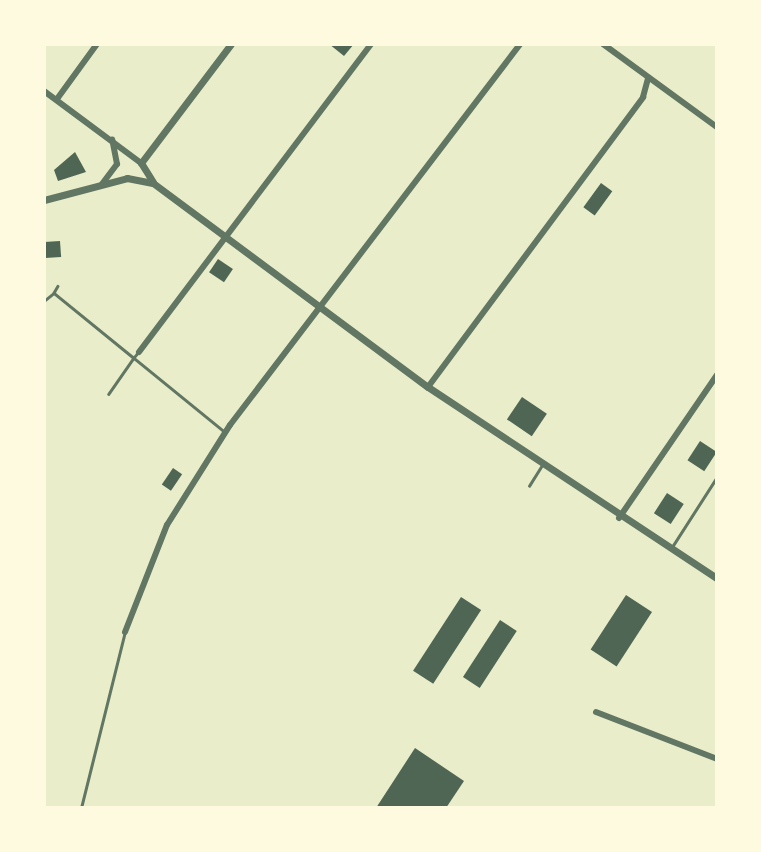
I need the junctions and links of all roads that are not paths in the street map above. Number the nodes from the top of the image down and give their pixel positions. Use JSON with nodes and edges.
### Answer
{"nodes":[{"id":1,"x":97,"y":44,"type":"edge"},
{"id":2,"x":230,"y":44,"type":"edge"},
{"id":3,"x":371,"y":44,"type":"edge"},
{"id":4,"x":520,"y":44,"type":"edge"},
{"id":5,"x":603,"y":44,"type":"edge"},
{"id":6,"x":648,"y":78,"type":"junction"},
{"id":7,"x":44,"y":91,"type":"edge"},
{"id":8,"x":57,"y":99,"type":"junction"},
{"id":9,"x":717,"y":127,"type":"edge"},
{"id":10,"x":112,"y":138,"type":"junction"},
{"id":11,"x":141,"y":163,"type":"junction"},
{"id":12,"x":153,"y":183,"type":"junction"},
{"id":13,"x":102,"y":184,"type":"junction"},
{"id":14,"x":44,"y":200,"type":"edge"},
{"id":15,"x":225,"y":237,"type":"junction"},
{"id":16,"x":58,"y":286,"type":"dead end"},
{"id":17,"x":54,"y":293,"type":"junction"},
{"id":18,"x":44,"y":301,"type":"edge"},
{"id":19,"x":317,"y":309,"type":"junction"},
{"id":20,"x":136,"y":355,"type":"junction"},
{"id":21,"x":717,"y":375,"type":"edge"},
{"id":22,"x":428,"y":387,"type":"junction"},
{"id":23,"x":109,"y":394,"type":"dead end"},
{"id":24,"x":225,"y":432,"type":"junction"},
{"id":25,"x":542,"y":464,"type":"junction"},
{"id":26,"x":717,"y":477,"type":"edge"},
{"id":27,"x":528,"y":486,"type":"dead end"},
{"id":28,"x":620,"y":518,"type":"junction"},
{"id":29,"x":670,"y":550,"type":"junction"},
{"id":30,"x":717,"y":578,"type":"edge"},
{"id":31,"x":125,"y":632,"type":"joint"},
{"id":32,"x":596,"y":712,"type":"dead end"},
{"id":33,"x":717,"y":759,"type":"edge"},
{"id":34,"x":81,"y":808,"type":"edge"}],
"edges":[{"from":1,"to":8,"type":"street"},
{"from":2,"to":11,"type":"street"},
{"from":3,"to":15,"type":"street"},
{"from":4,"to":19,"type":"street"},
{"from":5,"to":6,"type":"street"},
{"from":6,"to":9,"type":"street"},
{"from":6,"to":22,"type":"street"},
{"from":7,"to":8,"type":"street"},
{"from":8,"to":10,"type":"street"},
{"from":10,"to":11,"type":"street"},
{"from":10,"to":13,"type":"street"},
{"from":11,"to":12,"type":"street"},
{"from":12,"to":13,"type":"street"},
{"from":12,"to":15,"type":"street"},
{"from":13,"to":14,"type":"street"},
{"from":15,"to":19,"type":"street"},
{"from":15,"to":20,"type":"street"},
{"from":16,"to":17,"type":"lane"},
{"from":17,"to":18,"type":"lane"},
{"from":17,"to":20,"type":"lane"},
{"from":19,"to":22,"type":"street"},
{"from":19,"to":24,"type":"street"},
{"from":20,"to":23,"type":"lane"},
{"from":20,"to":24,"type":"lane"},
{"from":21,"to":28,"type":"street"},
{"from":22,"to":25,"type":"street"},
{"from":24,"to":31,"type":"street"},
{"from":25,"to":27,"type":"lane"},
{"from":25,"to":28,"type":"street"},
{"from":26,"to":29,"type":"lane"},
{"from":28,"to":29,"type":"street"},
{"from":29,"to":30,"type":"street"},
{"from":31,"to":34,"type":"lane"},
{"from":32,"to":33,"type":"street"}]}
